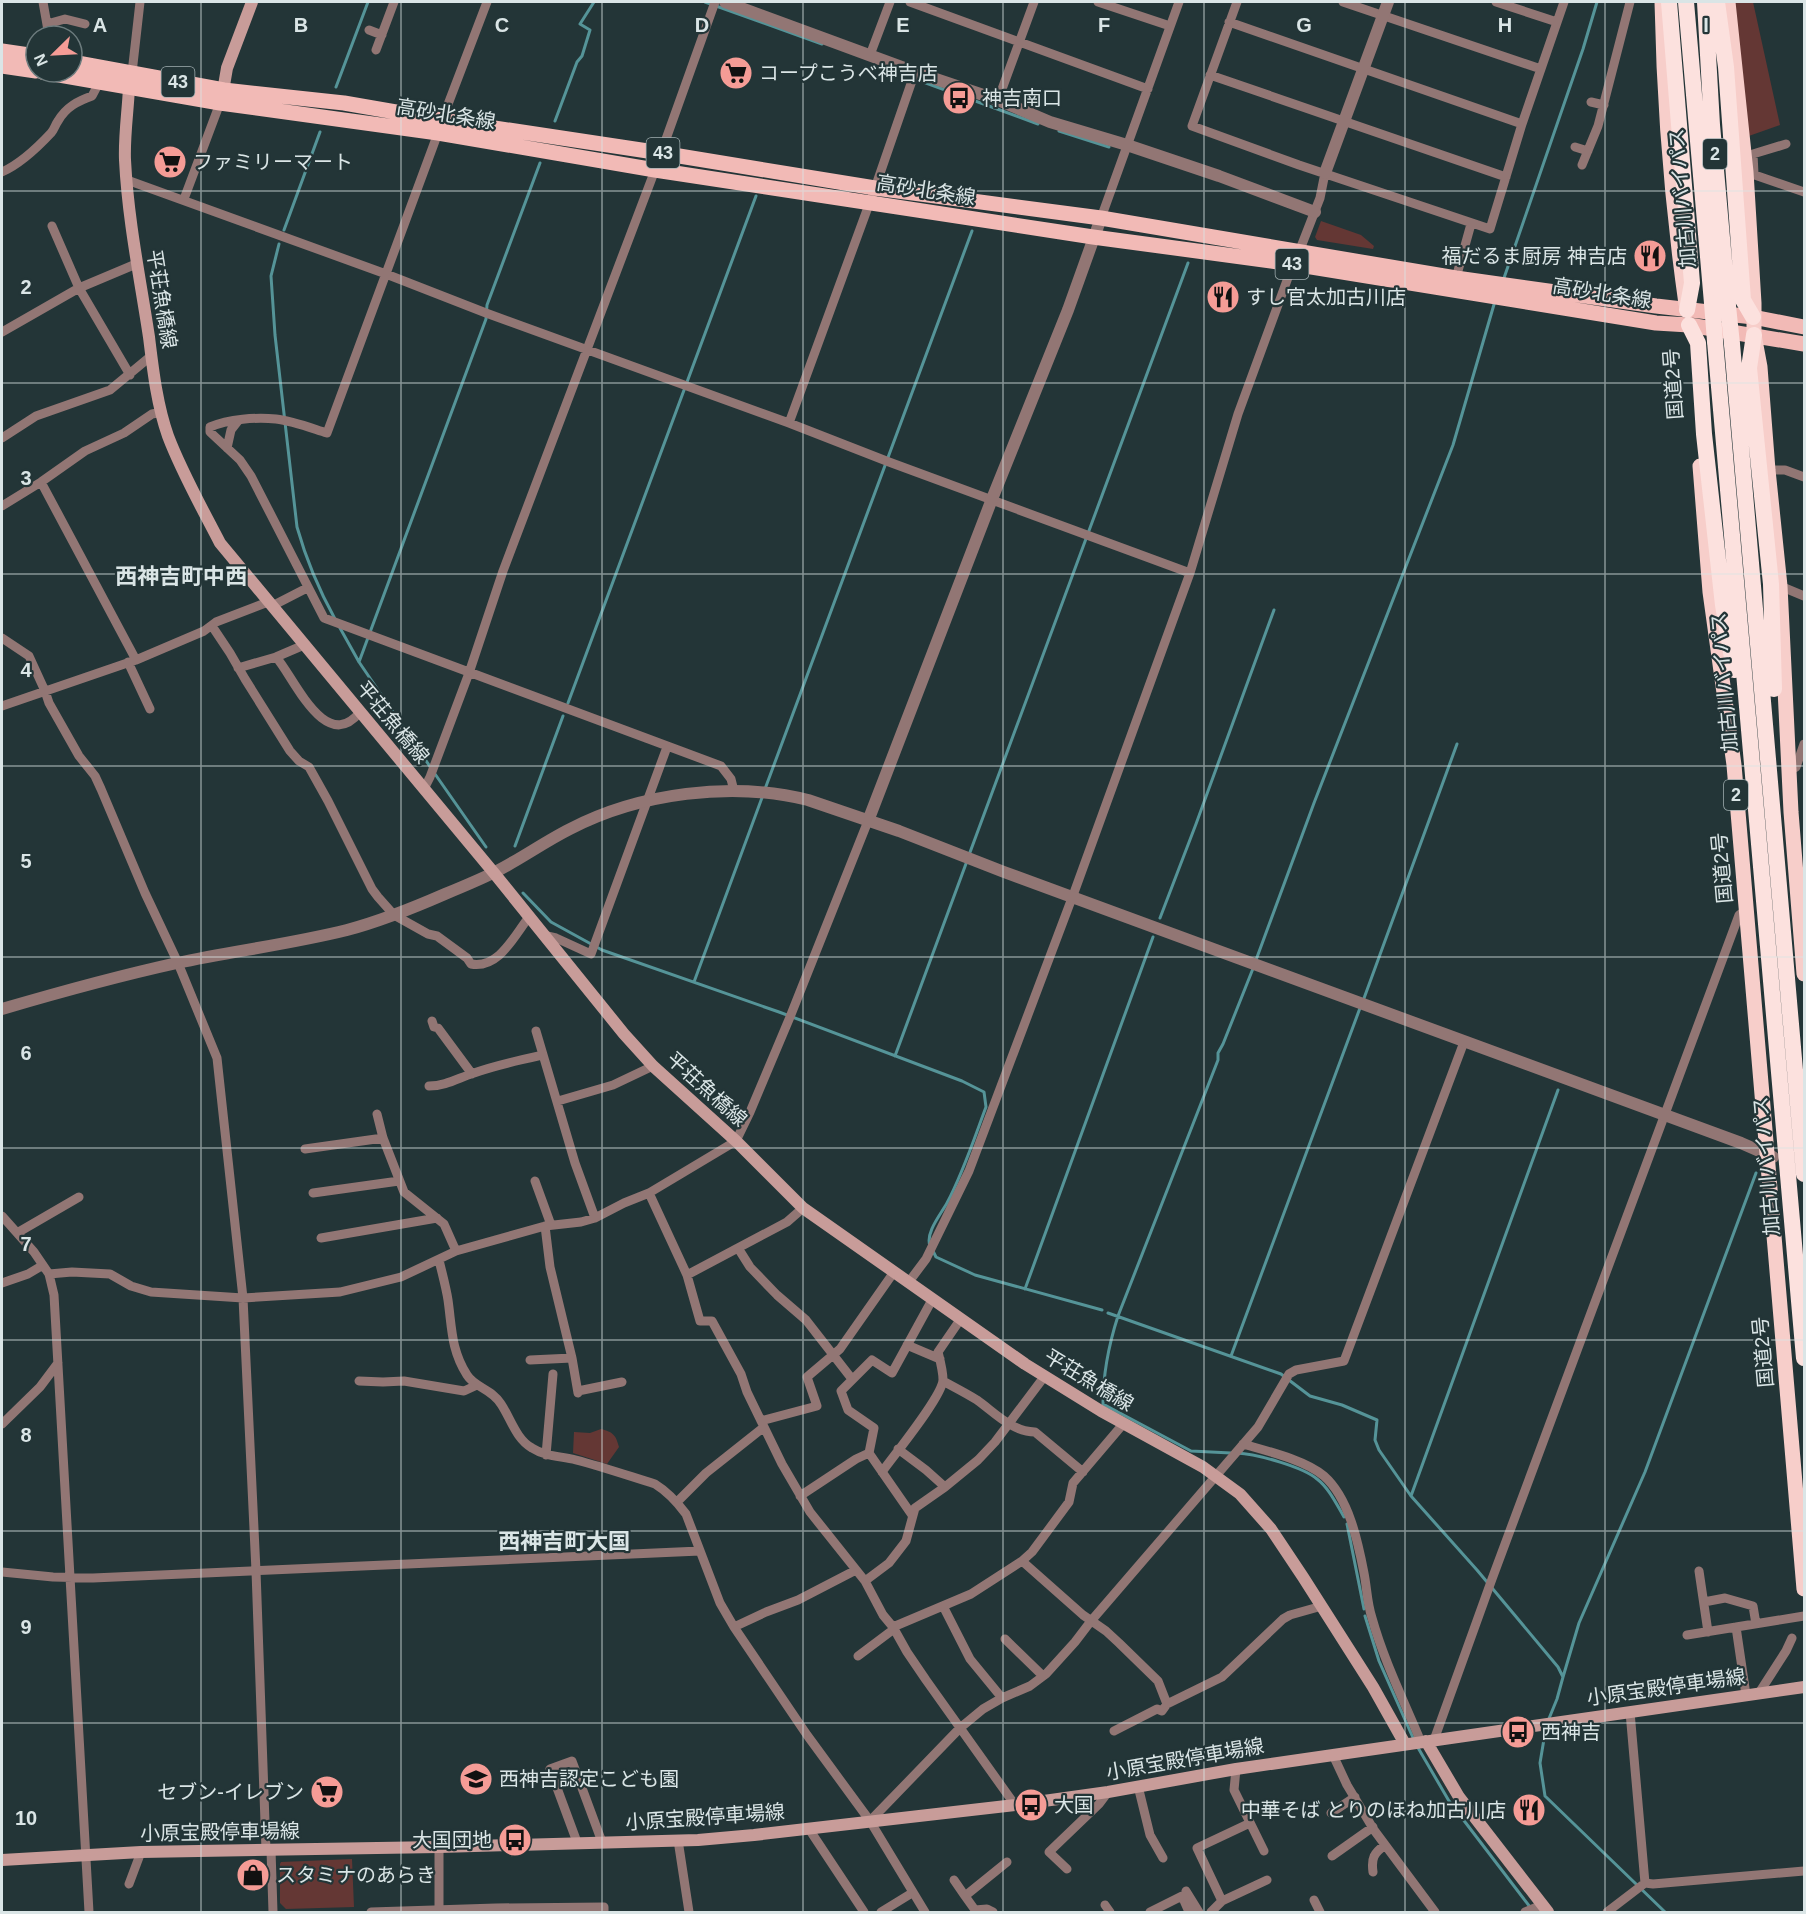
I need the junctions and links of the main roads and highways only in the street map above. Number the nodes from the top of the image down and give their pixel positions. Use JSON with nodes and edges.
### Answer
{"nodes":[{"id":1,"x":252,"y":2,"type":"edge"},
{"id":2,"x":1662,"y":2,"type":"edge"},
{"id":3,"x":1670,"y":2,"type":"edge"},
{"id":4,"x":1686,"y":2,"type":"edge"},
{"id":5,"x":1705,"y":2,"type":"edge"},
{"id":6,"x":1717,"y":2,"type":"edge"},
{"id":7,"x":1728,"y":2,"type":"edge"},
{"id":8,"x":2,"y":51,"type":"edge"},
{"id":9,"x":24,"y":54,"type":"edge"},
{"id":10,"x":2,"y":66,"type":"edge"},
{"id":11,"x":84,"y":66,"type":"edge"},
{"id":12,"x":24,"y":69,"type":"edge"},
{"id":13,"x":84,"y":79,"type":"edge"},
{"id":14,"x":131,"y":80,"type":"junction"},
{"id":15,"x":222,"y":96,"type":"junction"},
{"id":16,"x":440,"y":127,"type":"junction"},
{"id":17,"x":872,"y":195,"type":"junction"},
{"id":18,"x":1296,"y":258,"type":"junction"},
{"id":19,"x":1499,"y":290,"type":"junction"},
{"id":20,"x":1720,"y":304,"type":"junction"},
{"id":21,"x":1753,"y":317,"type":"junction"},
{"id":22,"x":1688,"y":318,"type":"junction"},
{"id":23,"x":1804,"y":327,"type":"edge"},
{"id":24,"x":1754,"y":335,"type":"junction"},
{"id":25,"x":1804,"y":344,"type":"edge"},
{"id":26,"x":1749,"y":732,"type":"junction"},
{"id":27,"x":1768,"y":738,"type":"junction"},
{"id":28,"x":1804,"y":974,"type":"edge"},
{"id":29,"x":1804,"y":1174,"type":"edge"},
{"id":30,"x":1804,"y":1358,"type":"edge"},
{"id":31,"x":1804,"y":1589,"type":"edge"},
{"id":32,"x":1804,"y":1687,"type":"edge"},
{"id":33,"x":1419,"y":1742,"type":"junction"},
{"id":34,"x":2,"y":1860,"type":"edge"},
{"id":35,"x":1545,"y":1909,"type":"edge"}],
"edges":[{"from":1,"to":15,"type":"main road"},
{"from":2,"to":22,"type":"highway","name":"国道2号","number":"2"},
{"from":3,"to":22,"type":"highway"},
{"from":4,"to":20,"type":"highway","name":"加古川バイパス","number":"2"},
{"from":5,"to":20,"type":"highway","name":"加古川バイパス","number":"2"},
{"from":6,"to":21,"type":"highway"},
{"from":7,"to":21,"type":"highway","number":"2"},
{"from":8,"to":9,"type":"main road"},
{"from":10,"to":12,"type":"main road"},
{"from":11,"to":14,"type":"main road","name":"高砂北条線","number":"43"},
{"from":13,"to":14,"type":"main road","name":"高砂北条線","number":"43"},
{"from":14,"to":15,"type":"main road","name":"高砂北条線","number":"43"},
{"from":14,"to":33,"type":"main road","name":"平荘魚橋線"},
{"from":15,"to":16,"type":"main road","name":"高砂北条線","number":"43"},
{"from":16,"to":17,"type":"main road","name":"高砂北条線","number":"43"},
{"from":16,"to":17,"type":"main road","name":"高砂北条線","number":"43"},
{"from":17,"to":18,"type":"main road","name":"高砂北条線","number":"43"},
{"from":17,"to":18,"type":"main road","name":"高砂北条線","number":"43"},
{"from":18,"to":19,"type":"main road","name":"高砂北条線","number":"43"},
{"from":18,"to":19,"type":"main road","name":"高砂北条線","number":"43"},
{"from":19,"to":22,"type":"main road","name":"高砂北条線","number":"43"},
{"from":20,"to":26,"type":"highway","name":"加古川バイパス","number":"2","bridge":true},
{"from":20,"to":27,"type":"highway","name":"加古川バイパス","number":"2","bridge":true},
{"from":21,"to":22,"type":"main road","name":"高砂北条線","number":"43"},
{"from":21,"to":23,"type":"main road","name":"高砂北条線","number":"43"},
{"from":21,"to":24,"type":"highway","number":"2"},
{"from":22,"to":24,"type":"main road","name":"高砂北条線","number":"43"},
{"from":22,"to":26,"type":"highway"},
{"from":22,"to":31,"type":"highway","name":"国道2号","number":"2"},
{"from":24,"to":25,"type":"main road","name":"高砂北条線","number":"43"},
{"from":24,"to":27,"type":"highway"},
{"from":24,"to":28,"type":"highway","number":"2"},
{"from":26,"to":30,"type":"highway","name":"加古川バイパス","number":"2"},
{"from":27,"to":29,"type":"highway","name":"加古川バイパス","number":"2"},
{"from":32,"to":33,"type":"main road","name":"小原宝殿停車場線"},
{"from":33,"to":34,"type":"main road","name":"小原宝殿停車場線"},
{"from":33,"to":35,"type":"main road","name":"平荘魚橋線"}]}
